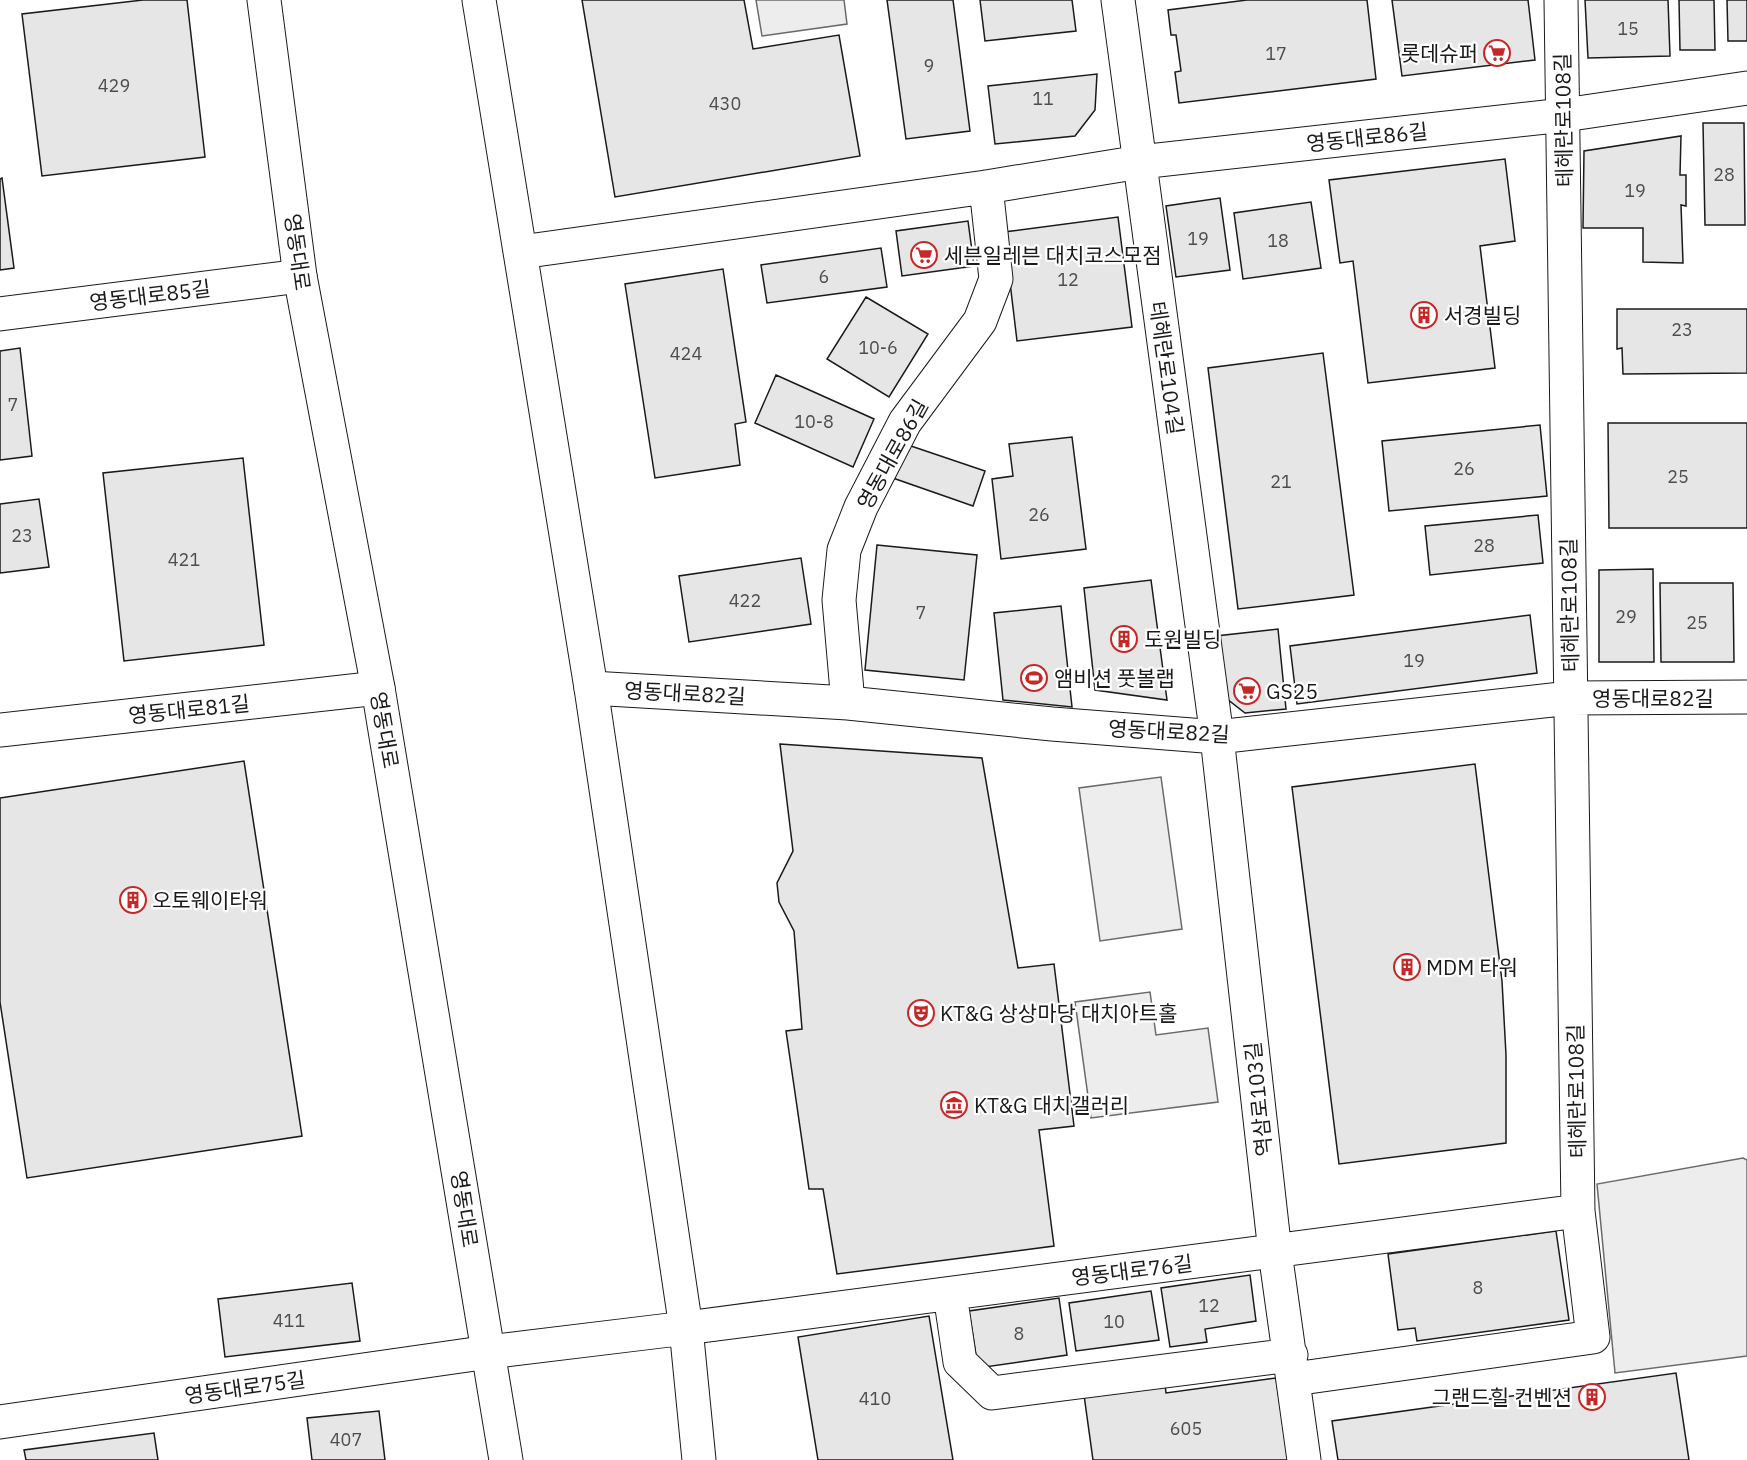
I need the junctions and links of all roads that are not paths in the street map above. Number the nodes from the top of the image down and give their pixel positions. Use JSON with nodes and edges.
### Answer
{"nodes":[{"id":1,"x":264,"y":0,"type":"edge"},
{"id":2,"x":479,"y":0,"type":"edge"},
{"id":3,"x":1118,"y":0,"type":"edge"},
{"id":4,"x":1561,"y":0,"type":"edge"},
{"id":5,"x":1747,"y":88,"type":"edge"},
{"id":6,"x":1564,"y":115,"type":"junction"},
{"id":7,"x":1140,"y":162,"type":"junction"},
{"id":8,"x":986,"y":187,"type":"junction"},
{"id":9,"x":521,"y":252,"type":"junction"},
{"id":10,"x":300,"y":276,"type":"junction"},
{"id":11,"x":0,"y":314,"type":"edge"},
{"id":12,"x":378,"y":688,"type":"junction"},
{"id":13,"x":591,"y":688,"type":"junction"},
{"id":14,"x":1747,"y":697,"type":"edge"},
{"id":15,"x":1570,"y":698,"type":"junction"},
{"id":16,"x":848,"y":703,"type":"junction"},
{"id":17,"x":0,"y":730,"type":"edge"},
{"id":18,"x":1217,"y":737,"type":"junction"},
{"id":19,"x":1578,"y":1211,"type":"junction"},
{"id":20,"x":1275,"y":1252,"type":"junction"},
{"id":21,"x":950,"y":1293,"type":"junction"},
{"id":22,"x":686,"y":1328,"type":"junction"},
{"id":23,"x":489,"y":1352,"type":"junction"},
{"id":24,"x":1292,"y":1367,"type":"junction"},
{"id":25,"x":0,"y":1422,"type":"edge"},
{"id":26,"x":506,"y":1460,"type":"edge"},
{"id":27,"x":699,"y":1460,"type":"edge"},
{"id":28,"x":1304,"y":1460,"type":"edge"}],
"edges":[{"from":1,"to":10,"type":"street","name":"영동대로"},
{"from":2,"to":9,"type":"street"},
{"from":3,"to":7,"type":"street","name":"테헤란로104길"},
{"from":4,"to":6,"type":"street","name":"테헤란로108길"},
{"from":5,"to":6,"type":"street","name":"영동대로86길"},
{"from":6,"to":7,"type":"street","name":"영동대로86길"},
{"from":6,"to":15,"type":"street","name":"테헤란로108길"},
{"from":7,"to":8,"type":"street","name":"영동대로86길"},
{"from":7,"to":18,"type":"street","name":"테헤란로104길"},
{"from":8,"to":9,"type":"street","name":"영동대로86길"},
{"from":8,"to":16,"type":"street","name":"영동대로86길"},
{"from":9,"to":13,"type":"street"},
{"from":10,"to":11,"type":"street","name":"영동대로85길"},
{"from":10,"to":12,"type":"street","name":"영동대로"},
{"from":12,"to":17,"type":"street","name":"영동대로81길"},
{"from":12,"to":23,"type":"street","name":"영동대로"},
{"from":13,"to":16,"type":"street","name":"영동대로82길"},
{"from":13,"to":22,"type":"street"},
{"from":14,"to":15,"type":"street","name":"영동대로82길"},
{"from":15,"to":18,"type":"street","name":"영동대로82길"},
{"from":15,"to":19,"type":"street","name":"테헤란로108길"},
{"from":16,"to":18,"type":"street","name":"영동대로82길"},
{"from":18,"to":20,"type":"street","name":"역삼로103길"},
{"from":19,"to":20,"type":"street","name":"영동대로76길"},
{"from":19,"to":24,"type":"street","name":"테헤란로108길"},
{"from":20,"to":21,"type":"street","name":"영동대로76길"},
{"from":20,"to":24,"type":"street","name":"역삼로103길"},
{"from":21,"to":22,"type":"street","name":"영동대로76길"},
{"from":21,"to":24,"type":"street"},
{"from":22,"to":23,"type":"street","name":"영동대로75길"},
{"from":22,"to":27,"type":"street"},
{"from":23,"to":25,"type":"street","name":"영동대로75길"},
{"from":23,"to":26,"type":"street","name":"영동대로"},
{"from":24,"to":28,"type":"street","name":"역삼로103길"}]}
